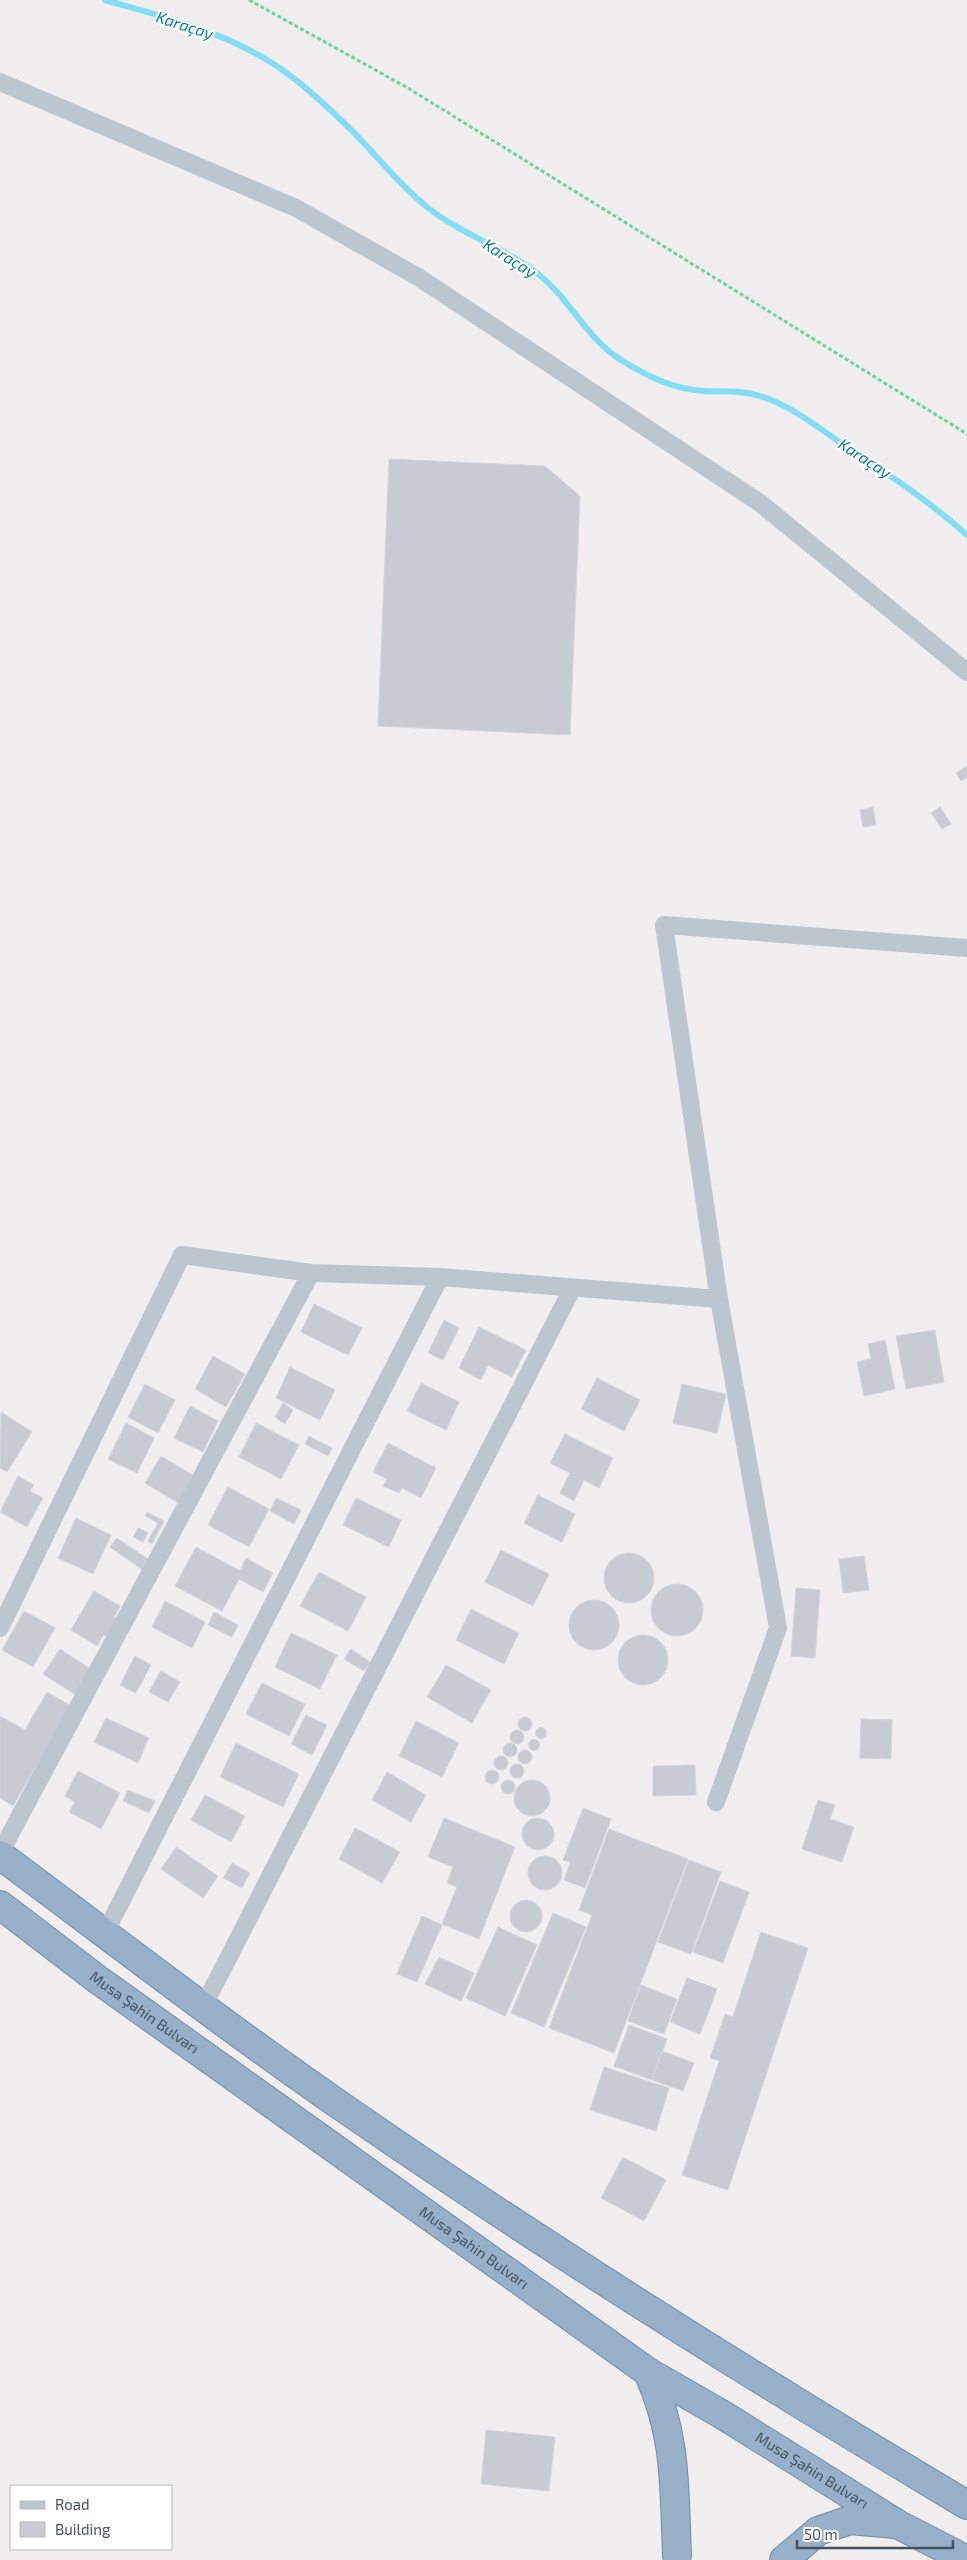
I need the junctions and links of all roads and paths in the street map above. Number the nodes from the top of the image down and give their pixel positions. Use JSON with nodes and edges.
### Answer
{"nodes":[{"id":1,"x":249,"y":0,"type":"edge"},
{"id":2,"x":0,"y":82,"type":"edge"},
{"id":3,"x":967,"y":434,"type":"edge"},
{"id":4,"x":967,"y":672,"type":"edge"},
{"id":5,"x":967,"y":948,"type":"edge"},
{"id":6,"x":311,"y":1273,"type":"junction"},
{"id":7,"x":440,"y":1277,"type":"junction"},
{"id":8,"x":572,"y":1289,"type":"junction"},
{"id":9,"x":719,"y":1298,"type":"junction"},
{"id":10,"x":0,"y":1628,"type":"edge"},
{"id":11,"x":716,"y":1802,"type":"dead end"},
{"id":12,"x":0,"y":1854,"type":"edge"},
{"id":13,"x":0,"y":1905,"type":"edge"},
{"id":14,"x":104,"y":1933,"type":"junction"},
{"id":15,"x":203,"y":2007,"type":"junction"},
{"id":16,"x":648,"y":2372,"type":"junction"},
{"id":17,"x":967,"y":2505,"type":"edge"},
{"id":18,"x":899,"y":2525,"type":"junction"},
{"id":19,"x":678,"y":2558,"type":"edge"},
{"id":20,"x":784,"y":2560,"type":"edge"},
{"id":21,"x":967,"y":2560,"type":"edge"}],
"edges":[{"from":1,"to":3,"type":"path"},
{"from":2,"to":4,"type":"street"},
{"from":5,"to":9,"type":"street"},
{"from":6,"to":7,"type":"street"},
{"from":6,"to":10,"type":"street"},
{"from":6,"to":12,"type":"street"},
{"from":7,"to":8,"type":"street"},
{"from":7,"to":14,"type":"street"},
{"from":8,"to":9,"type":"street"},
{"from":8,"to":15,"type":"street"},
{"from":9,"to":11,"type":"street"},
{"from":12,"to":14,"type":"highway"},
{"from":13,"to":16,"type":"highway","name":"Musa Şahin Bulvarı"},
{"from":14,"to":15,"type":"highway"},
{"from":15,"to":17,"type":"highway"},
{"from":16,"to":18,"type":"highway","name":"Musa Şahin Bulvarı"},
{"from":16,"to":19,"type":"highway"},
{"from":18,"to":20,"type":"highway"},
{"from":18,"to":21,"type":"highway","name":"Musa Şahin Bulvarı"}]}
